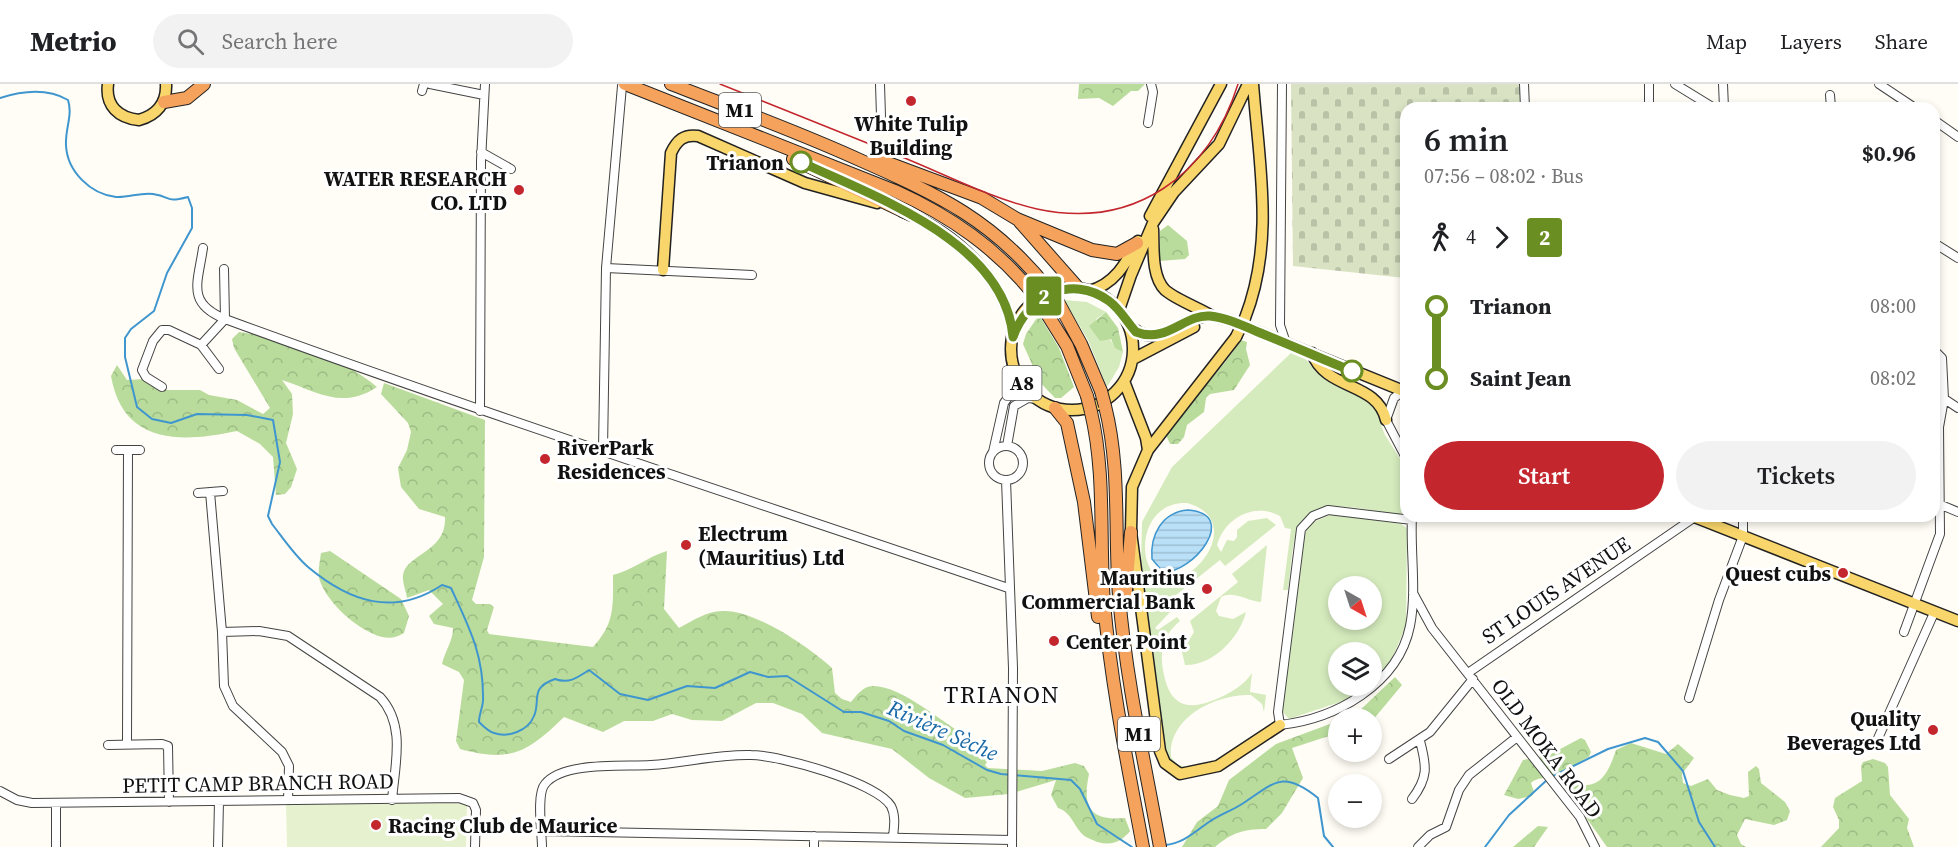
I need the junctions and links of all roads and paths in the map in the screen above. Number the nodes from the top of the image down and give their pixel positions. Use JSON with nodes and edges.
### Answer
{"nodes":[{"id":1,"x":108,"y":84,"type":"edge"},
{"id":2,"x":166,"y":84,"type":"edge"},
{"id":3,"x":204,"y":84,"type":"edge"},
{"id":4,"x":430,"y":84,"type":"edge"},
{"id":5,"x":485,"y":84,"type":"edge"},
{"id":6,"x":671,"y":84,"type":"edge"},
{"id":7,"x":880,"y":84,"type":"edge"},
{"id":8,"x":1151,"y":84,"type":"edge"},
{"id":9,"x":1221,"y":84,"type":"edge"},
{"id":10,"x":1248,"y":84,"type":"edge"},
{"id":11,"x":1253,"y":84,"type":"edge"},
{"id":12,"x":1282,"y":84,"type":"edge"},
{"id":13,"x":1524,"y":84,"type":"edge"},
{"id":14,"x":1649,"y":84,"type":"edge"},
{"id":15,"x":1676,"y":84,"type":"edge"},
{"id":16,"x":1723,"y":84,"type":"edge"},
{"id":17,"x":1879,"y":84,"type":"edge"},
{"id":18,"x":623,"y":85,"type":"edge"},
{"id":19,"x":484,"y":94,"type":"junction"},
{"id":20,"x":1830,"y":94,"type":"dead end"},
{"id":21,"x":164,"y":102,"type":"junction"},
{"id":22,"x":1525,"y":102,"type":"edge"},
{"id":23,"x":1649,"y":102,"type":"edge"},
{"id":24,"x":1704,"y":102,"type":"edge"},
{"id":25,"x":1724,"y":102,"type":"edge"},
{"id":26,"x":1831,"y":102,"type":"edge"},
{"id":27,"x":1906,"y":102,"type":"edge"},
{"id":28,"x":881,"y":116,"type":"dead end"},
{"id":29,"x":1148,"y":123,"type":"dead end"},
{"id":30,"x":1940,"y":124,"type":"edge"},
{"id":31,"x":726,"y":125,"type":"junction"},
{"id":32,"x":1958,"y":137,"type":"edge"},
{"id":33,"x":816,"y":140,"type":"junction"},
{"id":34,"x":481,"y":152,"type":"junction"},
{"id":35,"x":511,"y":168,"type":"dead end"},
{"id":36,"x":911,"y":215,"type":"junction"},
{"id":37,"x":1017,"y":219,"type":"junction"},
{"id":38,"x":1151,"y":222,"type":"junction"},
{"id":39,"x":1137,"y":243,"type":"junction"},
{"id":40,"x":1940,"y":247,"type":"edge"},
{"id":41,"x":203,"y":248,"type":"dead end"},
{"id":42,"x":1958,"y":258,"type":"edge"},
{"id":43,"x":606,"y":268,"type":"junction"},
{"id":44,"x":224,"y":269,"type":"dead end"},
{"id":45,"x":663,"y":270,"type":"junction"},
{"id":46,"x":752,"y":275,"type":"dead end"},
{"id":47,"x":1084,"y":290,"type":"junction"},
{"id":48,"x":1119,"y":310,"type":"junction"},
{"id":49,"x":1214,"y":317,"type":"junction"},
{"id":50,"x":225,"y":319,"type":"junction"},
{"id":51,"x":1126,"y":320,"type":"junction"},
{"id":52,"x":1013,"y":337,"type":"junction"},
{"id":53,"x":1286,"y":344,"type":"junction"},
{"id":54,"x":201,"y":345,"type":"junction"},
{"id":55,"x":1312,"y":353,"type":"junction"},
{"id":56,"x":1940,"y":356,"type":"edge"},
{"id":57,"x":1133,"y":359,"type":"junction"},
{"id":58,"x":219,"y":369,"type":"dead end"},
{"id":59,"x":1015,"y":369,"type":"junction"},
{"id":60,"x":1124,"y":381,"type":"junction"},
{"id":61,"x":162,"y":387,"type":"dead end"},
{"id":62,"x":1400,"y":390,"type":"edge"},
{"id":63,"x":1400,"y":394,"type":"edge"},
{"id":64,"x":1940,"y":396,"type":"edge"},
{"id":65,"x":1037,"y":399,"type":"junction"},
{"id":66,"x":1944,"y":399,"type":"junction"},
{"id":67,"x":1055,"y":408,"type":"junction"},
{"id":68,"x":1958,"y":408,"type":"edge"},
{"id":69,"x":480,"y":411,"type":"junction"},
{"id":70,"x":1940,"y":412,"type":"edge"},
{"id":71,"x":1386,"y":420,"type":"junction"},
{"id":72,"x":1007,"y":446,"type":"junction"},
{"id":73,"x":1400,"y":447,"type":"edge"},
{"id":74,"x":603,"y":449,"type":"junction"},
{"id":75,"x":117,"y":450,"type":"dead end"},
{"id":76,"x":128,"y":450,"type":"junction"},
{"id":77,"x":140,"y":450,"type":"dead end"},
{"id":78,"x":1148,"y":450,"type":"junction"},
{"id":79,"x":993,"y":452,"type":"junction"},
{"id":80,"x":1006,"y":480,"type":"junction"},
{"id":81,"x":223,"y":491,"type":"dead end"},
{"id":82,"x":210,"y":492,"type":"junction"},
{"id":83,"x":198,"y":494,"type":"dead end"},
{"id":84,"x":1940,"y":504,"type":"edge"},
{"id":85,"x":1958,"y":512,"type":"edge"},
{"id":86,"x":1400,"y":517,"type":"edge"},
{"id":87,"x":1412,"y":522,"type":"edge"},
{"id":88,"x":1686,"y":522,"type":"edge"},
{"id":89,"x":1706,"y":522,"type":"edge"},
{"id":90,"x":1743,"y":522,"type":"edge"},
{"id":91,"x":1937,"y":522,"type":"edge"},
{"id":92,"x":1131,"y":532,"type":"junction"},
{"id":93,"x":1743,"y":536,"type":"junction"},
{"id":94,"x":1008,"y":588,"type":"junction"},
{"id":95,"x":1412,"y":592,"type":"junction"},
{"id":96,"x":1914,"y":605,"type":"junction"},
{"id":97,"x":1935,"y":613,"type":"junction"},
{"id":98,"x":1958,"y":621,"type":"edge"},
{"id":99,"x":222,"y":632,"type":"junction"},
{"id":100,"x":1904,"y":632,"type":"dead end"},
{"id":101,"x":1123,"y":634,"type":"junction"},
{"id":102,"x":1470,"y":676,"type":"junction"},
{"id":103,"x":1117,"y":696,"type":"junction"},
{"id":104,"x":1689,"y":698,"type":"dead end"},
{"id":105,"x":1280,"y":725,"type":"junction"},
{"id":106,"x":1517,"y":737,"type":"junction"},
{"id":107,"x":1420,"y":741,"type":"junction"},
{"id":108,"x":128,"y":744,"type":"junction"},
{"id":109,"x":108,"y":745,"type":"dead end"},
{"id":110,"x":1875,"y":745,"type":"dead end"},
{"id":111,"x":1389,"y":759,"type":"dead end"},
{"id":112,"x":0,"y":791,"type":"edge"},
{"id":113,"x":1412,"y":799,"type":"dead end"},
{"id":114,"x":288,"y":800,"type":"junction"},
{"id":115,"x":392,"y":800,"type":"junction"},
{"id":116,"x":219,"y":801,"type":"junction"},
{"id":117,"x":170,"y":802,"type":"junction"},
{"id":118,"x":56,"y":803,"type":"junction"},
{"id":119,"x":542,"y":831,"type":"junction"},
{"id":120,"x":814,"y":836,"type":"junction"},
{"id":121,"x":893,"y":837,"type":"junction"},
{"id":122,"x":1143,"y":843,"type":"edge"},
{"id":123,"x":1012,"y":844,"type":"edge"},
{"id":124,"x":56,"y":847,"type":"edge"},
{"id":125,"x":218,"y":847,"type":"edge"},
{"id":126,"x":475,"y":847,"type":"edge"},
{"id":127,"x":543,"y":847,"type":"edge"},
{"id":128,"x":814,"y":847,"type":"edge"},
{"id":129,"x":1160,"y":847,"type":"edge"},
{"id":130,"x":1418,"y":847,"type":"edge"},
{"id":131,"x":1594,"y":847,"type":"edge"}],
"edges":[{"from":1,"to":21,"type":"main road"},
{"from":2,"to":21,"type":"main road"},
{"from":3,"to":21,"type":"highway"},
{"from":4,"to":19,"type":"street"},
{"from":5,"to":19,"type":"street"},
{"from":6,"to":33,"type":"highway","number":"M1"},
{"from":7,"to":28,"type":"street"},
{"from":8,"to":29,"type":"street"},
{"from":9,"to":38,"type":"main road","number":"A8"},
{"from":10,"to":38,"type":"main road","number":"A8"},
{"from":11,"to":78,"type":"main road","bridge":true},
{"from":12,"to":53,"type":"street"},
{"from":13,"to":22,"type":"street"},
{"from":14,"to":23,"type":"street"},
{"from":15,"to":24,"type":"street"},
{"from":16,"to":25,"type":"street"},
{"from":17,"to":27,"type":"street"},
{"from":18,"to":31,"type":"highway","number":"M1"},
{"from":18,"to":43,"type":"street"},
{"from":19,"to":34,"type":"street"},
{"from":20,"to":26,"type":"street"},
{"from":30,"to":32,"type":"street"},
{"from":31,"to":36,"type":"highway"},
{"from":31,"to":103,"type":"highway","number":"M1","bridge":true},
{"from":33,"to":37,"type":"highway"},
{"from":33,"to":101,"type":"highway","number":"M1","bridge":true},
{"from":34,"to":35,"type":"street"},
{"from":34,"to":69,"type":"street"},
{"from":36,"to":45,"type":"main road"},
{"from":36,"to":52,"type":"main road"},
{"from":37,"to":39,"type":"highway"},
{"from":37,"to":47,"type":"highway"},
{"from":38,"to":39,"type":"main road","number":"A8"},
{"from":38,"to":48,"type":"main road","number":"A8"},
{"from":38,"to":49,"type":"main road"},
{"from":39,"to":47,"type":"main road","number":"A8"},
{"from":40,"to":42,"type":"street"},
{"from":41,"to":50,"type":"street"},
{"from":43,"to":45,"type":"street"},
{"from":43,"to":74,"type":"street"},
{"from":44,"to":50,"type":"street"},
{"from":45,"to":46,"type":"street"},
{"from":47,"to":48,"type":"main road"},
{"from":47,"to":52,"type":"main road","number":"A8"},
{"from":48,"to":51,"type":"main road"},
{"from":49,"to":51,"type":"main road"},
{"from":49,"to":53,"type":"main road"},
{"from":49,"to":57,"type":"main road"},
{"from":50,"to":54,"type":"street"},
{"from":50,"to":69,"type":"street"},
{"from":51,"to":57,"type":"main road"},
{"from":52,"to":59,"type":"main road","number":"A8"},
{"from":53,"to":55,"type":"main road"},
{"from":54,"to":58,"type":"street"},
{"from":54,"to":61,"type":"street"},
{"from":55,"to":62,"type":"main road"},
{"from":55,"to":71,"type":"main road"},
{"from":56,"to":66,"type":"street"},
{"from":57,"to":60,"type":"main road","number":"A8"},
{"from":59,"to":65,"type":"main road","number":"A8"},
{"from":59,"to":79,"type":"street"},
{"from":60,"to":67,"type":"main road","number":"A8"},
{"from":60,"to":78,"type":"main road"},
{"from":63,"to":71,"type":"street"},
{"from":64,"to":66,"type":"street"},
{"from":65,"to":67,"type":"main road","number":"A8"},
{"from":65,"to":72,"type":"street"},
{"from":66,"to":68,"type":"street"},
{"from":66,"to":70,"type":"street"},
{"from":67,"to":103,"type":"highway"},
{"from":69,"to":74,"type":"street"},
{"from":71,"to":73,"type":"street"},
{"from":72,"to":79,"type":"street"},
{"from":72,"to":80,"type":"street"},
{"from":74,"to":94,"type":"street"},
{"from":75,"to":76,"type":"street"},
{"from":76,"to":77,"type":"street"},
{"from":76,"to":108,"type":"street"},
{"from":78,"to":92,"type":"main road"},
{"from":79,"to":80,"type":"street"},
{"from":80,"to":94,"type":"street"},
{"from":81,"to":82,"type":"street"},
{"from":82,"to":83,"type":"street"},
{"from":82,"to":99,"type":"street"},
{"from":84,"to":85,"type":"street"},
{"from":86,"to":105,"type":"street"},
{"from":87,"to":95,"type":"street"},
{"from":88,"to":102,"type":"street","name":"ST LOUIS AVENUE"},
{"from":89,"to":93,"type":"main road"},
{"from":90,"to":93,"type":"street"},
{"from":91,"to":96,"type":"street"},
{"from":92,"to":101,"type":"highway"},
{"from":92,"to":105,"type":"main road"},
{"from":93,"to":96,"type":"main road"},
{"from":93,"to":104,"type":"street"},
{"from":94,"to":123,"type":"street"},
{"from":95,"to":102,"type":"street","name":"OLD MOKA ROAD"},
{"from":95,"to":105,"type":"street"},
{"from":96,"to":97,"type":"main road"},
{"from":96,"to":100,"type":"street"},
{"from":97,"to":98,"type":"main road"},
{"from":97,"to":110,"type":"street"},
{"from":99,"to":114,"type":"street"},
{"from":99,"to":115,"type":"street"},
{"from":101,"to":129,"type":"highway","number":"M1"},
{"from":102,"to":106,"type":"street","name":"OLD MOKA ROAD"},
{"from":102,"to":107,"type":"street","name":"ST LOUIS AVENUE"},
{"from":103,"to":122,"type":"highway","number":"M1"},
{"from":106,"to":130,"type":"street"},
{"from":106,"to":131,"type":"street","name":"OLD MOKA ROAD"},
{"from":107,"to":111,"type":"street","name":"ST LOUIS AVENUE"},
{"from":107,"to":113,"type":"street"},
{"from":108,"to":109,"type":"street"},
{"from":108,"to":117,"type":"street"},
{"from":112,"to":118,"type":"street","name":"PETIT CAMP BRANCH ROAD"},
{"from":114,"to":115,"type":"street","name":"PETIT CAMP BRANCH ROAD"},
{"from":114,"to":116,"type":"street","name":"PETIT CAMP BRANCH ROAD"},
{"from":115,"to":126,"type":"street","name":"PETIT CAMP BRANCH ROAD"},
{"from":116,"to":117,"type":"street","name":"PETIT CAMP BRANCH ROAD"},
{"from":116,"to":125,"type":"street"},
{"from":117,"to":118,"type":"street","name":"PETIT CAMP BRANCH ROAD"},
{"from":118,"to":124,"type":"street"},
{"from":119,"to":120,"type":"street"},
{"from":119,"to":121,"type":"street"},
{"from":119,"to":127,"type":"street"},
{"from":120,"to":121,"type":"street"},
{"from":120,"to":128,"type":"street"},
{"from":121,"to":123,"type":"street"}]}
